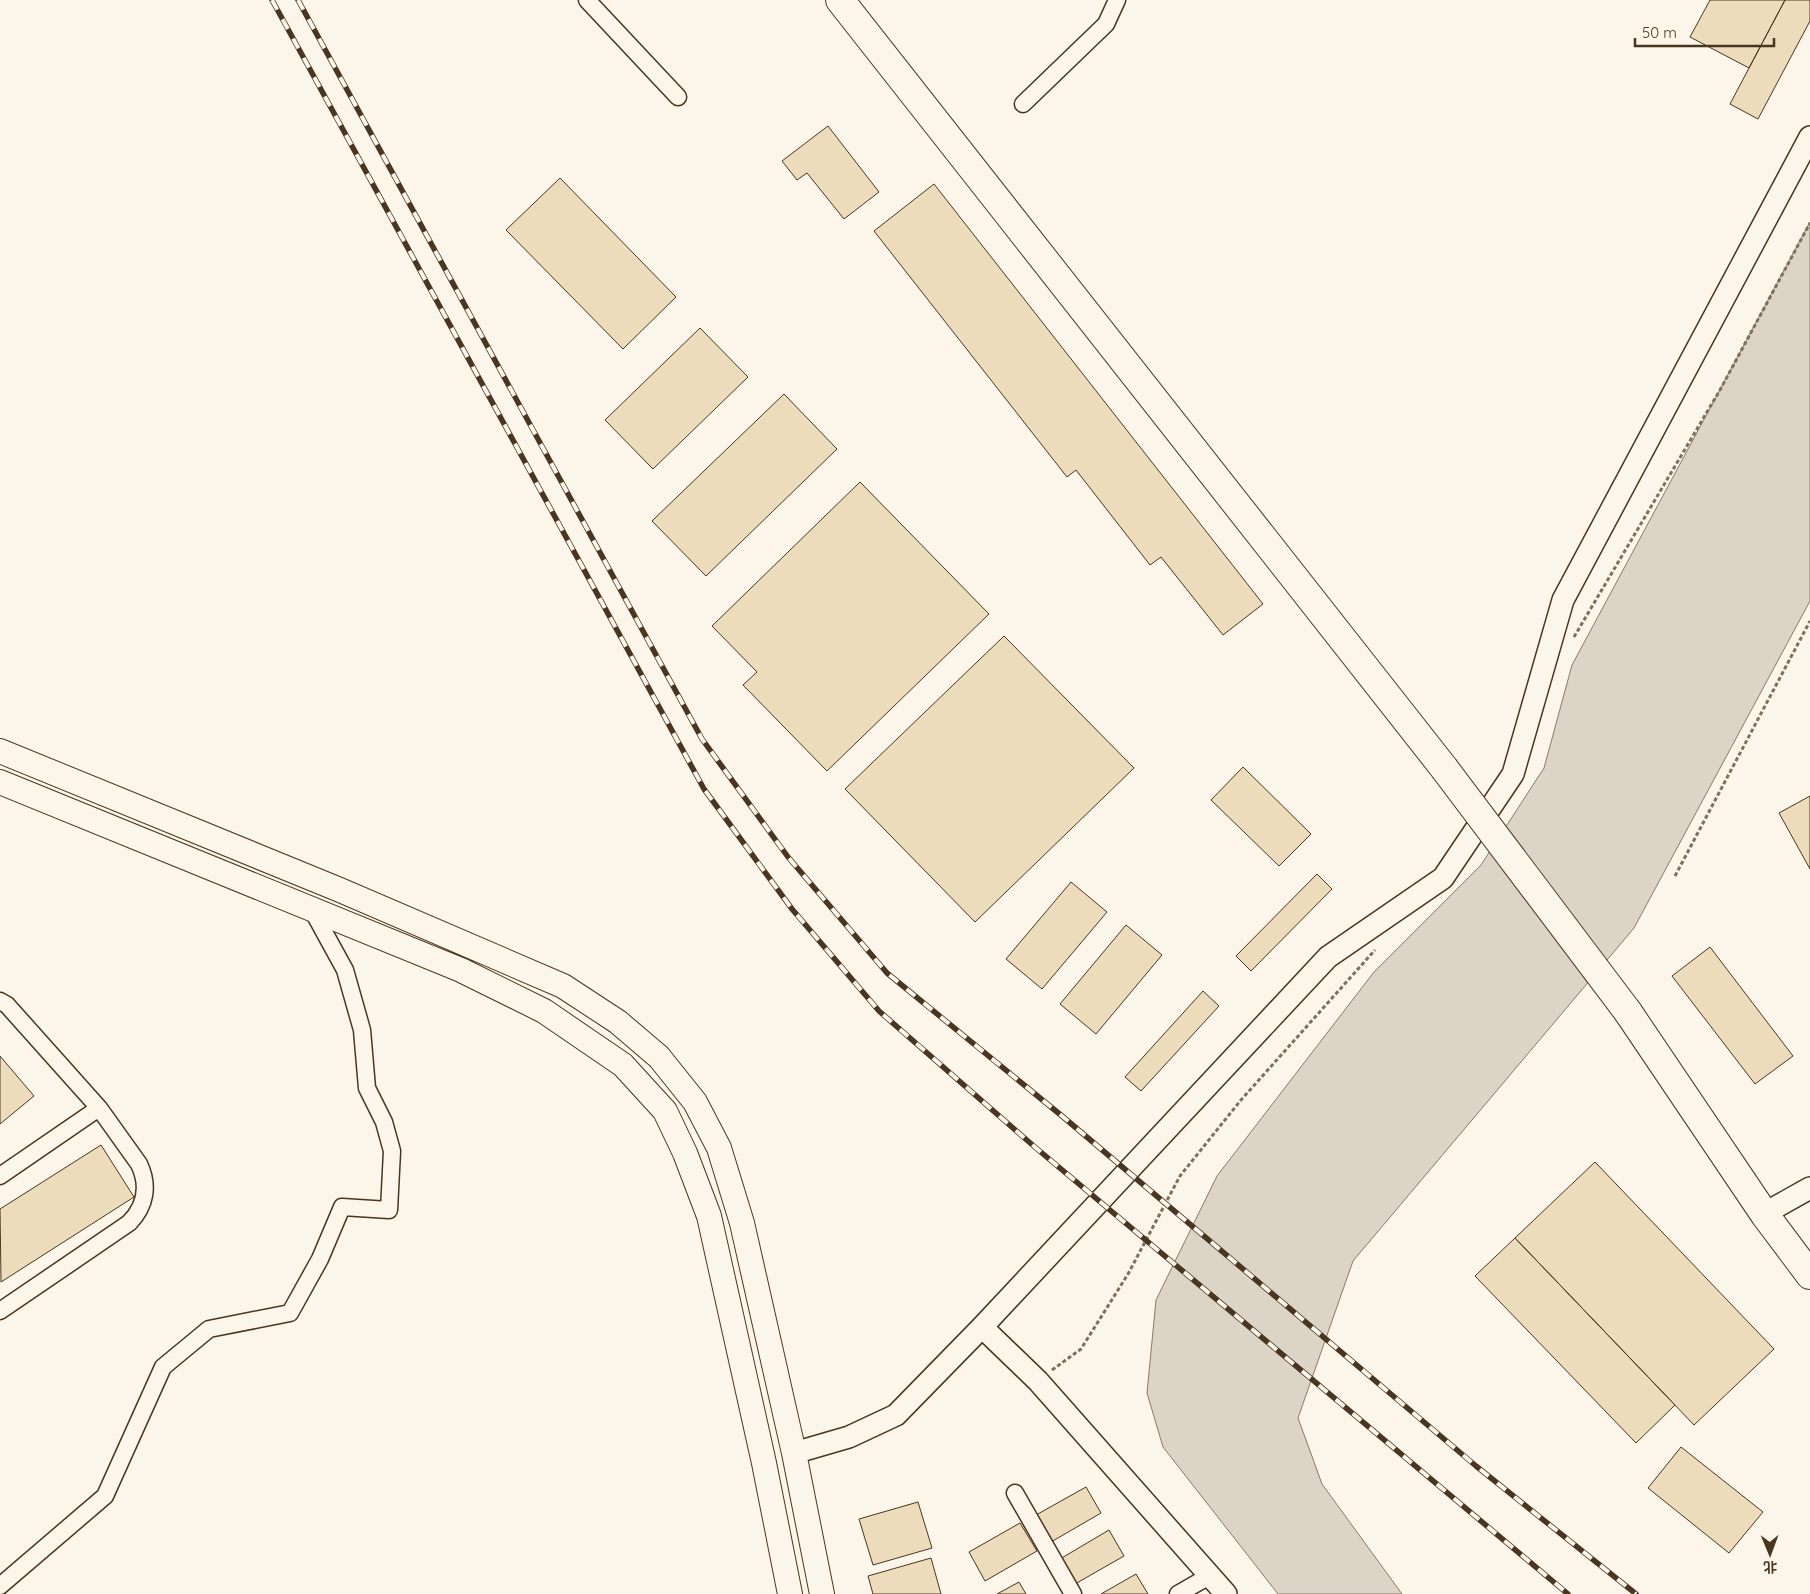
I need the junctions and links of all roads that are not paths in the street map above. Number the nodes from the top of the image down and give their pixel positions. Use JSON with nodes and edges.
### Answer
{"nodes":[{"id":1,"x":587,"y":0,"type":"edge"},
{"id":2,"x":840,"y":0,"type":"edge"},
{"id":3,"x":1117,"y":0,"type":"edge"},
{"id":4,"x":678,"y":97,"type":"dead end"},
{"id":5,"x":1024,"y":104,"type":"dead end"},
{"id":6,"x":1810,"y":137,"type":"edge"},
{"id":7,"x":0,"y":751,"type":"edge"},
{"id":8,"x":0,"y":782,"type":"edge"},
{"id":9,"x":311,"y":908,"type":"junction"},
{"id":10,"x":0,"y":1001,"type":"edge"},
{"id":11,"x":1628,"y":1012,"type":"junction"},
{"id":12,"x":99,"y":1108,"type":"junction"},
{"id":13,"x":0,"y":1176,"type":"edge"},
{"id":14,"x":1810,"y":1188,"type":"edge"},
{"id":15,"x":1776,"y":1207,"type":"junction"},
{"id":16,"x":1810,"y":1253,"type":"edge"},
{"id":17,"x":1810,"y":1275,"type":"edge"},
{"id":18,"x":0,"y":1311,"type":"edge"},
{"id":19,"x":982,"y":1327,"type":"junction"},
{"id":20,"x":794,"y":1453,"type":"junction"},
{"id":21,"x":1015,"y":1493,"type":"dead end"},
{"id":22,"x":1211,"y":1575,"type":"junction"},
{"id":23,"x":0,"y":1586,"type":"edge"},
{"id":24,"x":790,"y":1594,"type":"edge"},
{"id":25,"x":822,"y":1594,"type":"edge"},
{"id":26,"x":1073,"y":1594,"type":"edge"},
{"id":27,"x":1178,"y":1594,"type":"edge"},
{"id":28,"x":1226,"y":1594,"type":"edge"}],
"edges":[{"from":1,"to":4,"type":"street"},
{"from":2,"to":11,"type":"highway","bridge":true},
{"from":3,"to":5,"type":"street"},
{"from":6,"to":19,"type":"street"},
{"from":7,"to":20,"type":"main road"},
{"from":8,"to":9,"type":"main road"},
{"from":9,"to":23,"type":"street"},
{"from":9,"to":24,"type":"main road"},
{"from":10,"to":12,"type":"street"},
{"from":11,"to":15,"type":"highway"},
{"from":11,"to":17,"type":"highway"},
{"from":12,"to":13,"type":"street"},
{"from":12,"to":18,"type":"street"},
{"from":14,"to":15,"type":"street"},
{"from":15,"to":16,"type":"highway"},
{"from":19,"to":20,"type":"street"},
{"from":19,"to":22,"type":"street"},
{"from":20,"to":25,"type":"main road"},
{"from":21,"to":26,"type":"street"},
{"from":22,"to":27,"type":"street"},
{"from":22,"to":28,"type":"street"}]}
